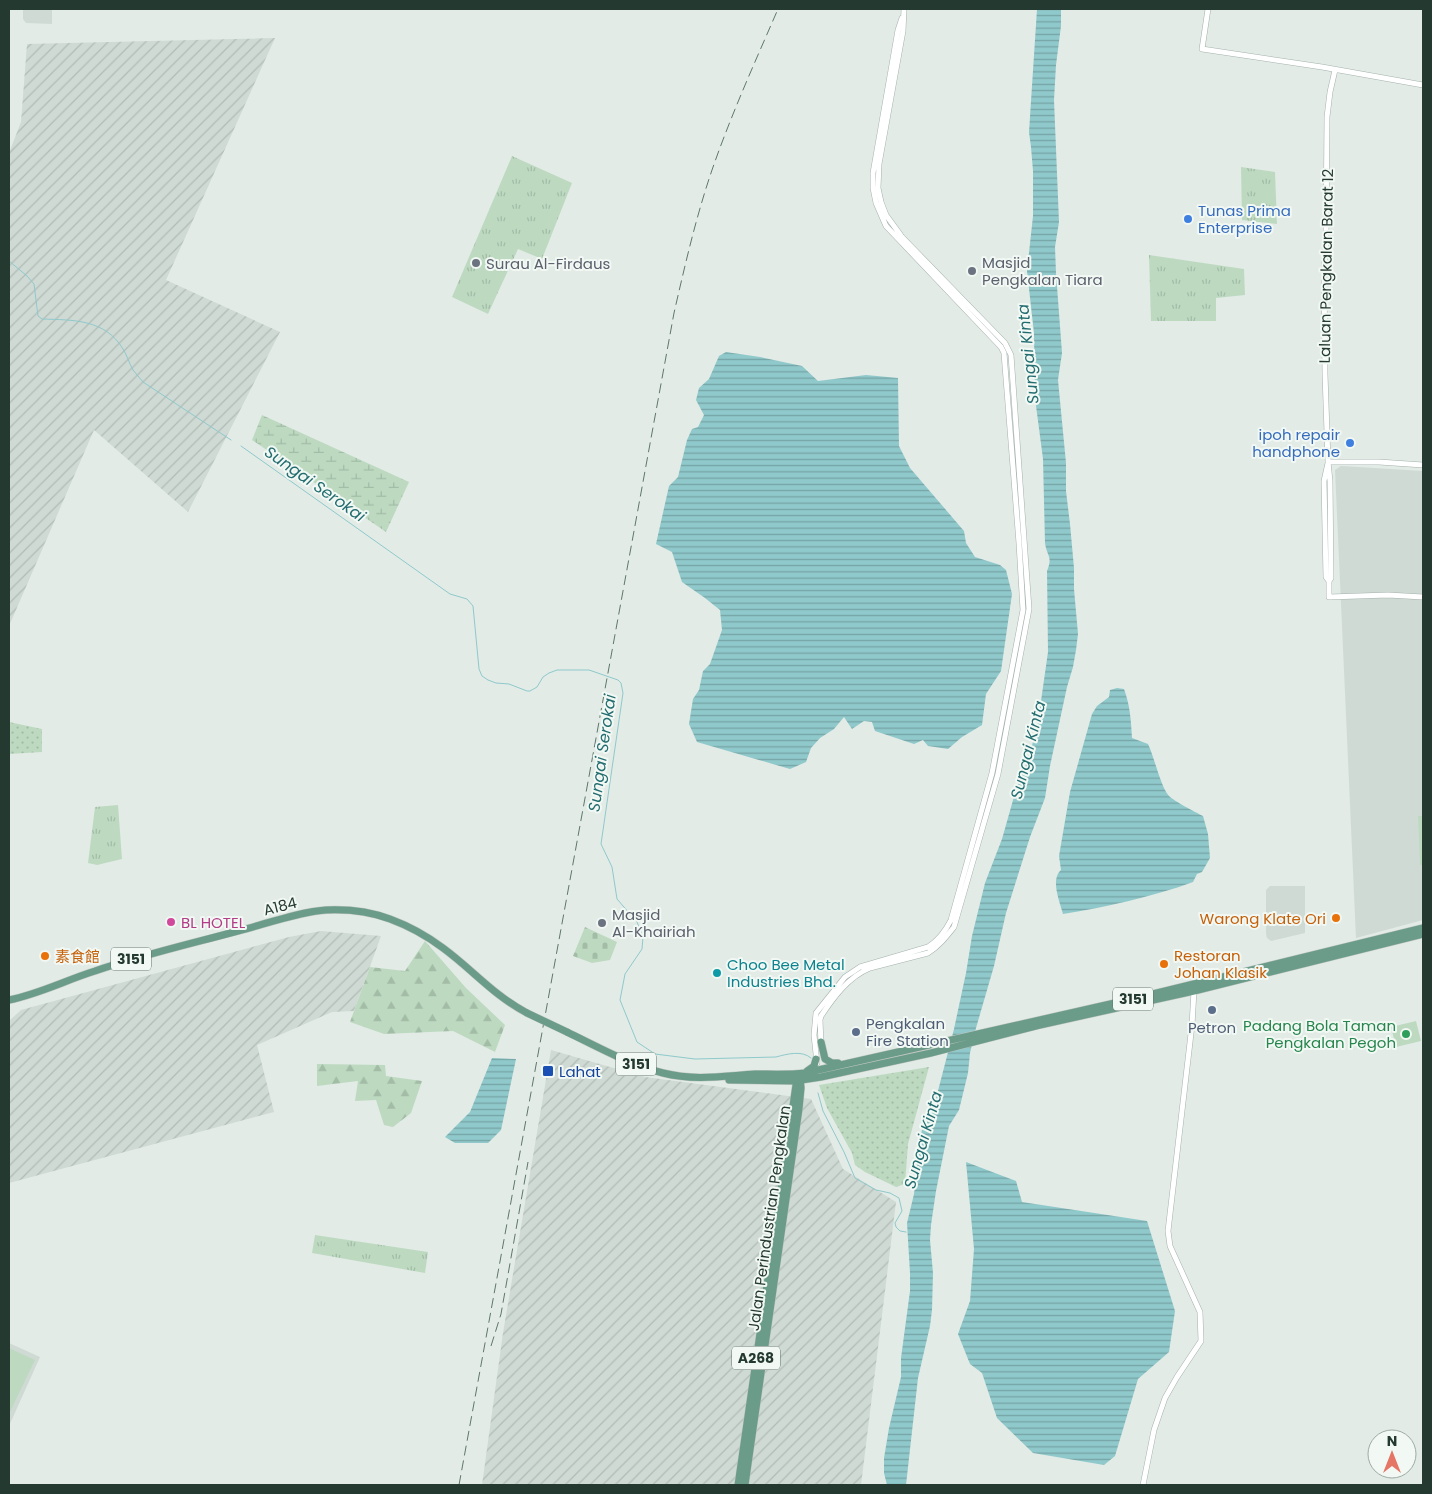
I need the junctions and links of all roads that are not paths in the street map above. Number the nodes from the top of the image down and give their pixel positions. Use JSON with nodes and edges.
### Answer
{"nodes":[{"id":1,"x":904,"y":9,"type":"edge"},
{"id":2,"x":1208,"y":9,"type":"edge"},
{"id":3,"x":1335,"y":70,"type":"junction"},
{"id":4,"x":1423,"y":85,"type":"edge"},
{"id":5,"x":1328,"y":462,"type":"junction"},
{"id":6,"x":1423,"y":465,"type":"edge"},
{"id":7,"x":1423,"y":598,"type":"edge"},
{"id":8,"x":1423,"y":928,"type":"edge"},
{"id":9,"x":1423,"y":934,"type":"edge"},
{"id":10,"x":1270,"y":966,"type":"junction"},
{"id":11,"x":1294,"y":967,"type":"junction"},
{"id":12,"x":1223,"y":977,"type":"junction"},
{"id":13,"x":1194,"y":991,"type":"junction"},
{"id":14,"x":1156,"y":993,"type":"junction"},
{"id":15,"x":9,"y":1000,"type":"edge"},
{"id":16,"x":996,"y":1032,"type":"junction"},
{"id":17,"x":818,"y":1038,"type":"junction"},
{"id":18,"x":930,"y":1049,"type":"junction"},
{"id":19,"x":816,"y":1059,"type":"junction"},
{"id":20,"x":855,"y":1066,"type":"junction"},
{"id":21,"x":820,"y":1072,"type":"junction"},
{"id":22,"x":800,"y":1077,"type":"junction"},
{"id":23,"x":709,"y":1078,"type":"junction"},
{"id":24,"x":812,"y":1078,"type":"junction"},
{"id":25,"x":775,"y":1082,"type":"junction"},
{"id":26,"x":801,"y":1092,"type":"junction"},
{"id":27,"x":793,"y":1101,"type":"junction"},
{"id":28,"x":756,"y":1386,"type":"junction"},
{"id":29,"x":738,"y":1485,"type":"edge"},
{"id":30,"x":746,"y":1485,"type":"edge"},
{"id":31,"x":1143,"y":1485,"type":"edge"}],
"edges":[{"from":1,"to":17,"type":"street"},
{"from":2,"to":3,"type":"street"},
{"from":3,"to":4,"type":"street"},
{"from":3,"to":5,"type":"street","name":"Laluan Pengkalan Barat 12"},
{"from":5,"to":6,"type":"street"},
{"from":5,"to":7,"type":"street","name":"Laluan Pengkalan Barat 12"},
{"from":8,"to":10,"type":"main road","number":"3151"},
{"from":9,"to":11,"type":"main road","number":"3151"},
{"from":10,"to":11,"type":"main road"},
{"from":10,"to":12,"type":"main road","number":"3151"},
{"from":11,"to":13,"type":"main road","number":"3151"},
{"from":12,"to":13,"type":"main road"},
{"from":12,"to":14,"type":"main road","number":"3151"},
{"from":13,"to":14,"type":"main road"},
{"from":13,"to":16,"type":"main road","number":"3151"},
{"from":13,"to":31,"type":"street"},
{"from":14,"to":16,"type":"main road","number":"3151"},
{"from":15,"to":23,"type":"main road","name":"A184","number":"3151","bridge":true},
{"from":16,"to":18,"type":"main road","number":"3151"},
{"from":17,"to":19,"type":"street"},
{"from":17,"to":20,"type":"main road"},
{"from":17,"to":21,"type":"street"},
{"from":18,"to":20,"type":"main road","number":"3151"},
{"from":18,"to":20,"type":"main road","number":"3151"},
{"from":19,"to":21,"type":"street"},
{"from":19,"to":22,"type":"main road"},
{"from":20,"to":21,"type":"main road","number":"3151"},
{"from":21,"to":22,"type":"main road","number":"3151"},
{"from":21,"to":24,"type":"main road","number":"3151"},
{"from":22,"to":23,"type":"main road","number":"3151"},
{"from":22,"to":24,"type":"main road","number":"3151"},
{"from":22,"to":25,"type":"main road","number":"3151"},
{"from":22,"to":26,"type":"main road","name":"Jalan Perindustrian Pengkalan"},
{"from":22,"to":27,"type":"main road","name":"Jalan Perindustrian Pengkalan","number":"A268"},
{"from":23,"to":25,"type":"main road","number":"3151"},
{"from":24,"to":26,"type":"main road"},
{"from":25,"to":27,"type":"main road"},
{"from":26,"to":28,"type":"main road","name":"Jalan Perindustrian Pengkalan","number":"A268"},
{"from":27,"to":28,"type":"main road","name":"Jalan Perindustrian Pengkalan","number":"A268"},
{"from":28,"to":29,"type":"main road","name":"Jalan Perindustrian Pengkalan","number":"A268"},
{"from":28,"to":30,"type":"main road","name":"Jalan Perindustrian Pengkalan","number":"A268"}]}
